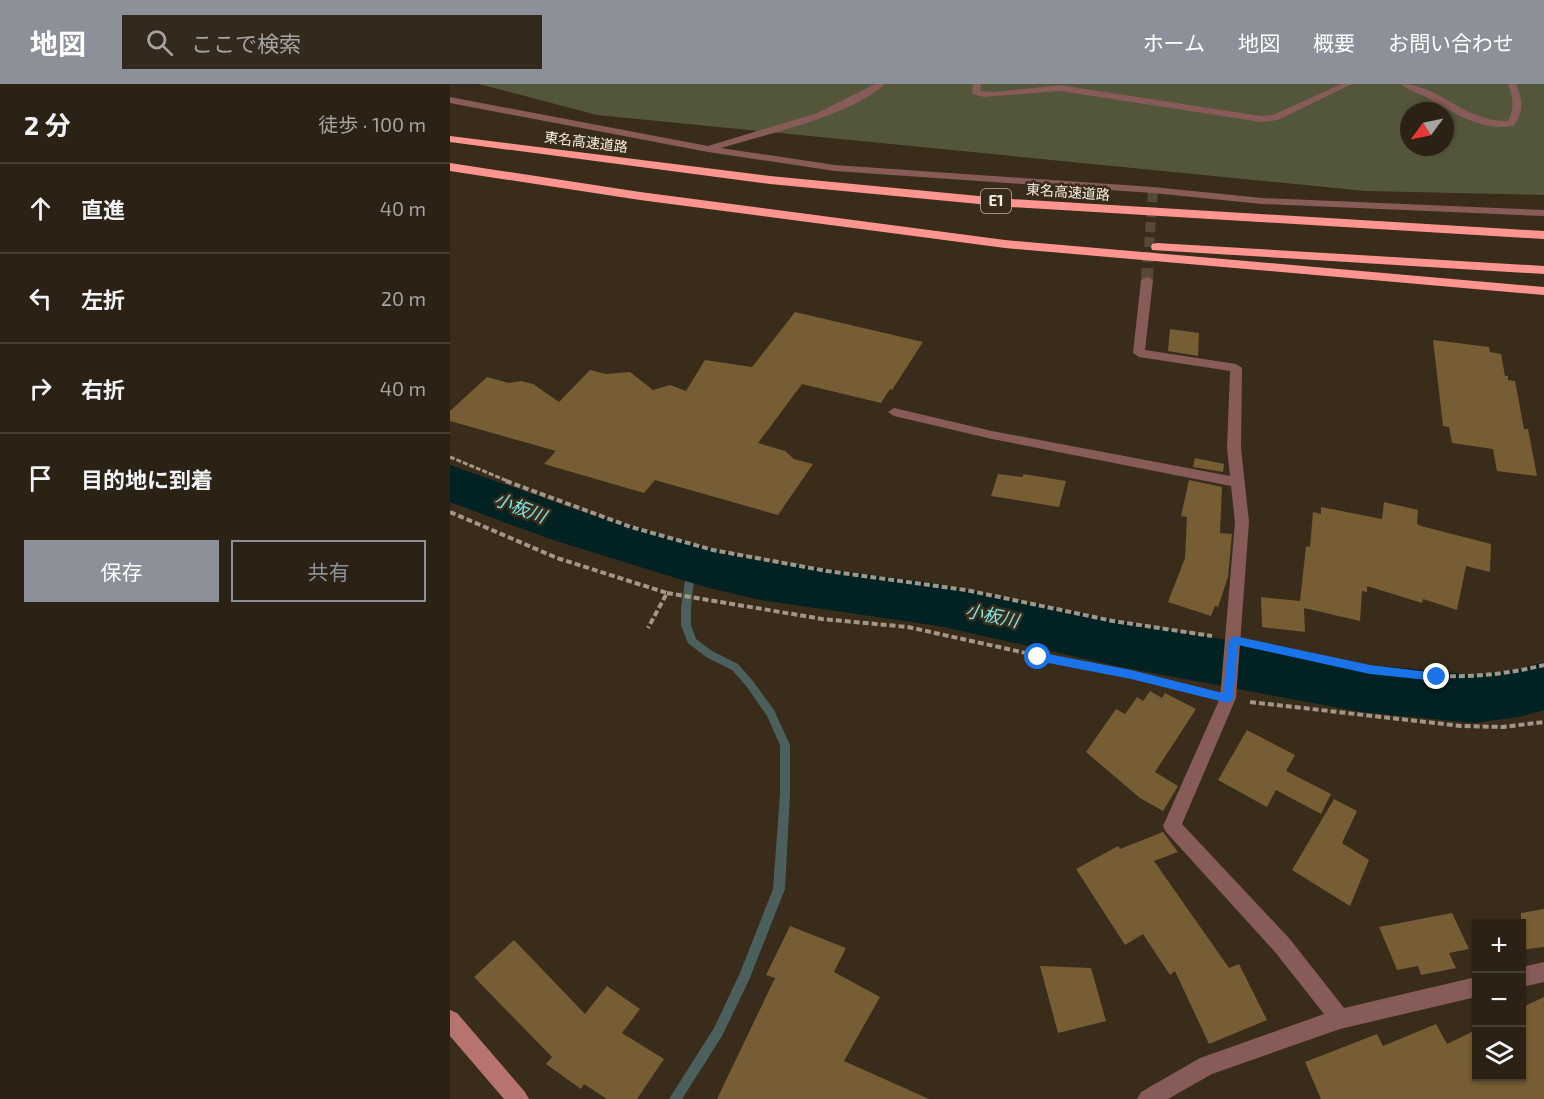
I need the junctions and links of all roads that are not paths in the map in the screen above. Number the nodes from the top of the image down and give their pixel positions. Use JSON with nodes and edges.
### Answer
{"nodes":[{"id":1,"x":881,"y":84,"type":"edge"},
{"id":2,"x":977,"y":84,"type":"edge"},
{"id":3,"x":1348,"y":84,"type":"edge"},
{"id":4,"x":1405,"y":84,"type":"edge"},
{"id":5,"x":1512,"y":84,"type":"edge"},
{"id":6,"x":450,"y":100,"type":"edge"},
{"id":7,"x":450,"y":139,"type":"edge"},
{"id":8,"x":708,"y":149,"type":"junction"},
{"id":9,"x":450,"y":167,"type":"edge"},
{"id":10,"x":1544,"y":213,"type":"edge"},
{"id":11,"x":809,"y":218,"type":"junction"},
{"id":12,"x":1544,"y":235,"type":"edge"},
{"id":13,"x":1544,"y":270,"type":"edge"},
{"id":14,"x":1147,"y":280,"type":"tunnel mouth"},
{"id":15,"x":1544,"y":291,"type":"edge"},
{"id":16,"x":894,"y":412,"type":"dead end"},
{"id":17,"x":1238,"y":482,"type":"junction"},
{"id":18,"x":1544,"y":972,"type":"edge"},
{"id":19,"x":1526,"y":975,"type":"edge"},
{"id":20,"x":1472,"y":988,"type":"edge"},
{"id":21,"x":1340,"y":1019,"type":"junction"},
{"id":22,"x":450,"y":1020,"type":"edge"},
{"id":23,"x":518,"y":1099,"type":"edge"},
{"id":24,"x":1148,"y":1099,"type":"edge"}],
"edges":[{"from":1,"to":8,"type":"street"},
{"from":2,"to":3,"type":"street"},
{"from":4,"to":5,"type":"street"},
{"from":6,"to":8,"type":"street"},
{"from":7,"to":12,"type":"highway","name":"東名高速道路","number":"E1"},
{"from":8,"to":10,"type":"street"},
{"from":9,"to":11,"type":"highway","number":"E1"},
{"from":11,"to":13,"type":"highway","number":"E1"},
{"from":11,"to":15,"type":"highway","number":"E1"},
{"from":14,"to":17,"type":"street"},
{"from":16,"to":17,"type":"street"},
{"from":17,"to":21,"type":"street"},
{"from":18,"to":19,"type":"street"},
{"from":20,"to":21,"type":"street"},
{"from":21,"to":24,"type":"street"},
{"from":22,"to":23,"type":"street"}]}
